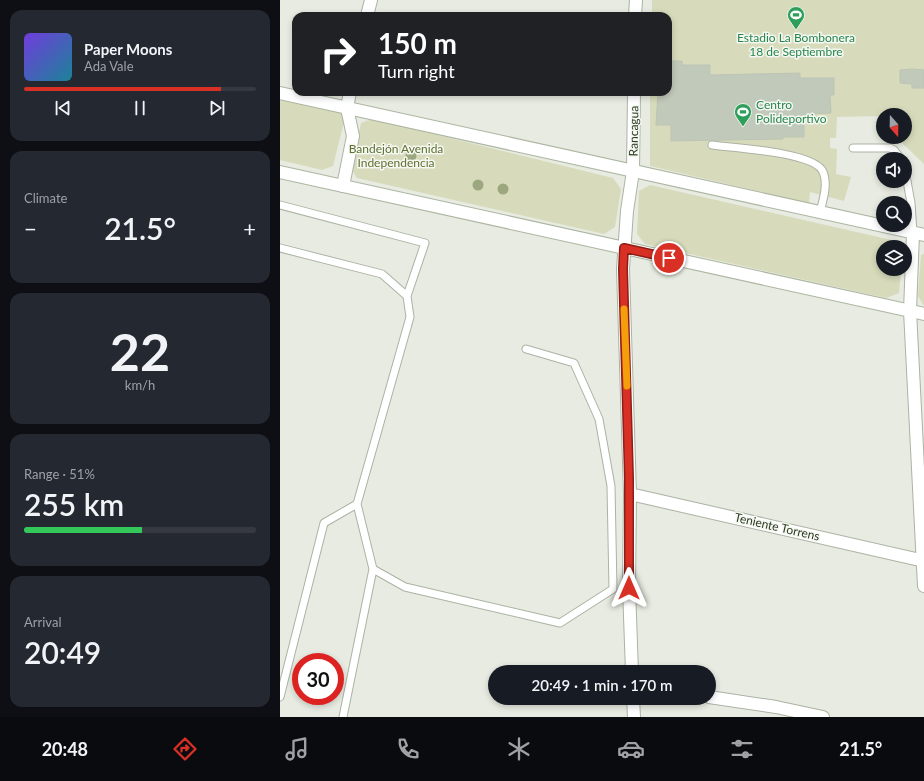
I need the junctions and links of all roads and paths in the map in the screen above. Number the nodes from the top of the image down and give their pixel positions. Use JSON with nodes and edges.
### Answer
{"nodes":[{"id":1,"x":371,"y":0,"type":"edge"},
{"id":2,"x":636,"y":0,"type":"edge"},
{"id":3,"x":368,"y":12,"type":"edge"},
{"id":4,"x":635,"y":12,"type":"edge"},
{"id":5,"x":280,"y":93,"type":"edge"},
{"id":6,"x":292,"y":96,"type":"edge"},
{"id":7,"x":293,"y":96,"type":"edge"},
{"id":8,"x":349,"y":96,"type":"edge"},
{"id":9,"x":634,"y":96,"type":"edge"},
{"id":10,"x":347,"y":108,"type":"junction"},
{"id":11,"x":712,"y":145,"type":"dead end"},
{"id":12,"x":853,"y":148,"type":"dead end"},
{"id":13,"x":896,"y":152,"type":"edge"},
{"id":14,"x":633,"y":171,"type":"junction"},
{"id":15,"x":280,"y":172,"type":"edge"},
{"id":16,"x":343,"y":186,"type":"junction"},
{"id":17,"x":908,"y":188,"type":"edge"},
{"id":18,"x":280,"y":206,"type":"edge"},
{"id":19,"x":820,"y":212,"type":"junction"},
{"id":20,"x":919,"y":234,"type":"edge"},
{"id":21,"x":280,"y":248,"type":"edge"},
{"id":22,"x":624,"y":248,"type":"junction"},
{"id":23,"x":407,"y":296,"type":"junction"},
{"id":24,"x":910,"y":311,"type":"junction"},
{"id":25,"x":924,"y":314,"type":"edge"},
{"id":26,"x":526,"y":349,"type":"dead end"},
{"id":27,"x":630,"y":494,"type":"junction"},
{"id":28,"x":357,"y":504,"type":"junction"},
{"id":29,"x":923,"y":561,"type":"edge"},
{"id":30,"x":373,"y":569,"type":"junction"},
{"id":31,"x":924,"y":586,"type":"edge"},
{"id":32,"x":632,"y":665,"type":"edge"},
{"id":33,"x":280,"y":697,"type":"edge"},
{"id":34,"x":716,"y":698,"type":"edge"},
{"id":35,"x":633,"y":705,"type":"edge"},
{"id":36,"x":343,"y":717,"type":"edge"},
{"id":37,"x":634,"y":717,"type":"edge"},
{"id":38,"x":823,"y":717,"type":"edge"}],
"edges":[{"from":1,"to":3,"type":"street"},
{"from":2,"to":4,"type":"street"},
{"from":5,"to":6,"type":"street"},
{"from":7,"to":10,"type":"street"},
{"from":8,"to":10,"type":"street"},
{"from":9,"to":14,"type":"street","name":"Rancagua"},
{"from":10,"to":14,"type":"street"},
{"from":10,"to":16,"type":"street"},
{"from":11,"to":19,"type":"lane"},
{"from":12,"to":13,"type":"lane"},
{"from":14,"to":19,"type":"street"},
{"from":14,"to":22,"type":"street","name":"Rancagua"},
{"from":15,"to":16,"type":"street"},
{"from":16,"to":22,"type":"street"},
{"from":17,"to":20,"type":"lane"},
{"from":18,"to":23,"type":"lane"},
{"from":19,"to":20,"type":"street"},
{"from":20,"to":24,"type":"street"},
{"from":21,"to":23,"type":"lane"},
{"from":22,"to":24,"type":"street"},
{"from":22,"to":27,"type":"street"},
{"from":23,"to":28,"type":"lane"},
{"from":24,"to":25,"type":"street"},
{"from":24,"to":29,"type":"street"},
{"from":26,"to":30,"type":"lane"},
{"from":27,"to":29,"type":"street","name":"Teniente Torrens"},
{"from":27,"to":32,"type":"street"},
{"from":28,"to":30,"type":"lane"},
{"from":28,"to":33,"type":"lane"},
{"from":29,"to":31,"type":"street"},
{"from":30,"to":36,"type":"lane"},
{"from":34,"to":38,"type":"street"},
{"from":35,"to":37,"type":"street"}]}
